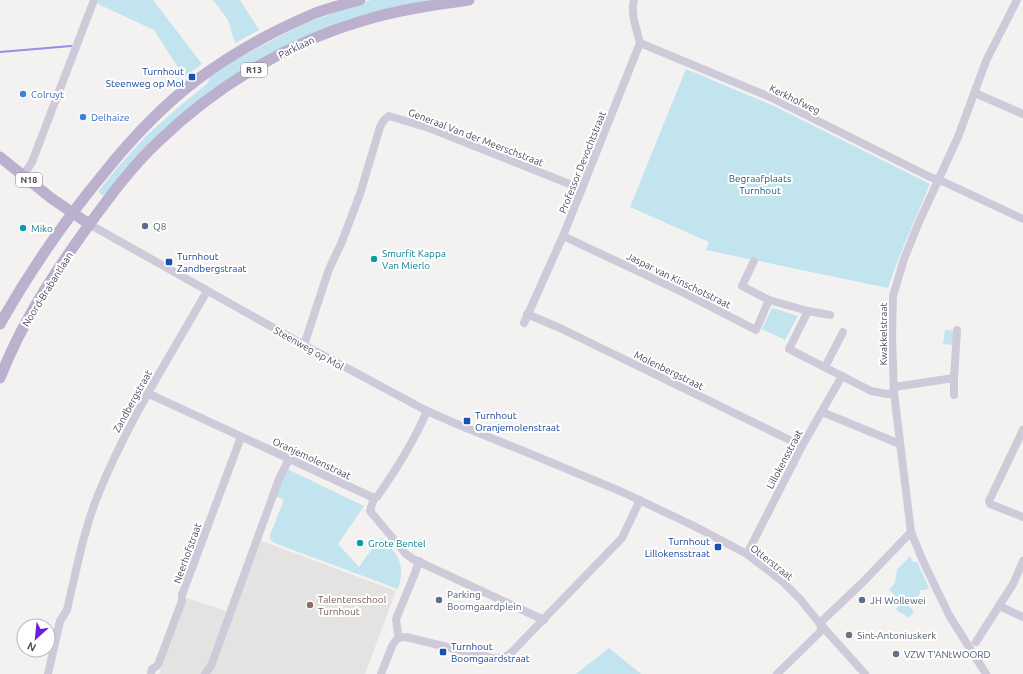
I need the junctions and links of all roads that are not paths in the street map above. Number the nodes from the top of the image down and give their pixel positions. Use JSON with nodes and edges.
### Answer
{"nodes":[{"id":1,"x":94,"y":0,"type":"edge"},
{"id":2,"x":360,"y":0,"type":"edge"},
{"id":3,"x":469,"y":0,"type":"edge"},
{"id":4,"x":1017,"y":0,"type":"edge"},
{"id":5,"x":632,"y":1,"type":"edge"},
{"id":6,"x":640,"y":43,"type":"junction"},
{"id":7,"x":975,"y":93,"type":"junction"},
{"id":8,"x":1023,"y":114,"type":"edge"},
{"id":9,"x":0,"y":157,"type":"edge"},
{"id":10,"x":23,"y":176,"type":"junction"},
{"id":11,"x":938,"y":180,"type":"junction"},
{"id":12,"x":582,"y":189,"type":"junction"},
{"id":13,"x":72,"y":212,"type":"junction"},
{"id":14,"x":1023,"y":218,"type":"edge"},
{"id":15,"x":90,"y":224,"type":"junction"},
{"id":16,"x":564,"y":236,"type":"junction"},
{"id":17,"x":754,"y":261,"type":"dead end"},
{"id":18,"x":206,"y":291,"type":"junction"},
{"id":19,"x":769,"y":300,"type":"junction"},
{"id":20,"x":808,"y":311,"type":"junction"},
{"id":21,"x":527,"y":314,"type":"junction"},
{"id":22,"x":830,"y":315,"type":"dead end"},
{"id":23,"x":524,"y":323,"type":"dead end"},
{"id":24,"x":0,"y":324,"type":"edge"},
{"id":25,"x":957,"y":330,"type":"dead end"},
{"id":26,"x":843,"y":332,"type":"dead end"},
{"id":27,"x":304,"y":345,"type":"junction"},
{"id":28,"x":826,"y":368,"type":"junction"},
{"id":29,"x":842,"y":376,"type":"junction"},
{"id":30,"x":0,"y":378,"type":"edge"},
{"id":31,"x":954,"y":378,"type":"junction"},
{"id":32,"x":894,"y":390,"type":"junction"},
{"id":33,"x":147,"y":393,"type":"junction"},
{"id":34,"x":954,"y":395,"type":"dead end"},
{"id":35,"x":427,"y":411,"type":"junction"},
{"id":36,"x":822,"y":412,"type":"junction"},
{"id":37,"x":1023,"y":430,"type":"edge"},
{"id":38,"x":241,"y":436,"type":"junction"},
{"id":39,"x":900,"y":444,"type":"junction"},
{"id":40,"x":802,"y":446,"type":"junction"},
{"id":41,"x":289,"y":459,"type":"junction"},
{"id":42,"x":374,"y":498,"type":"junction"},
{"id":43,"x":640,"y":500,"type":"junction"},
{"id":44,"x":1023,"y":517,"type":"edge"},
{"id":45,"x":911,"y":532,"type":"junction"},
{"id":46,"x":747,"y":554,"type":"junction"},
{"id":47,"x":419,"y":561,"type":"junction"},
{"id":48,"x":1023,"y":561,"type":"edge"},
{"id":49,"x":998,"y":606,"type":"junction"},
{"id":50,"x":1023,"y":617,"type":"edge"},
{"id":51,"x":544,"y":620,"type":"junction"},
{"id":52,"x":821,"y":626,"type":"junction"},
{"id":53,"x":400,"y":637,"type":"junction"},
{"id":54,"x":976,"y":642,"type":"dead end"},
{"id":55,"x":48,"y":674,"type":"edge"},
{"id":56,"x":151,"y":674,"type":"edge"},
{"id":57,"x":205,"y":674,"type":"edge"},
{"id":58,"x":381,"y":674,"type":"edge"},
{"id":59,"x":778,"y":674,"type":"edge"},
{"id":60,"x":865,"y":674,"type":"edge"},
{"id":61,"x":986,"y":674,"type":"edge"}],
"edges":[{"from":1,"to":10,"type":"street"},
{"from":2,"to":13,"type":"main road","number":"R13"},
{"from":3,"to":15,"type":"main road","name":"Parklaan","number":"R13"},
{"from":4,"to":7,"type":"street","name":"Kwakkelstraat"},
{"from":5,"to":6,"type":"street"},
{"from":6,"to":11,"type":"street","name":"Kerkhofweg"},
{"from":6,"to":12,"type":"street","name":"Professor Devochtstraat"},
{"from":7,"to":8,"type":"street"},
{"from":7,"to":11,"type":"street","name":"Kwakkelstraat"},
{"from":9,"to":10,"type":"main road","name":"Steenweg op Mol","number":"N18"},
{"from":10,"to":13,"type":"main road","name":"Steenweg op Mol","number":"N18"},
{"from":11,"to":14,"type":"street","name":"Kerkhofweg"},
{"from":11,"to":32,"type":"street","name":"Kwakkelstraat"},
{"from":12,"to":16,"type":"street","name":"Professor Devochtstraat"},
{"from":12,"to":27,"type":"street","name":"Generaal Van der Meerschstraat"},
{"from":13,"to":15,"type":"main road","name":"Steenweg op Mol","number":"N18"},
{"from":13,"to":24,"type":"main road","number":"R13"},
{"from":15,"to":18,"type":"street","name":"Steenweg op Mol"},
{"from":15,"to":30,"type":"main road","name":"Noord-Brabantlaan","number":"R13"},
{"from":16,"to":19,"type":"street","name":"Jaspar van Kinschotstraat"},
{"from":16,"to":21,"type":"street","name":"Professor Devochtstraat"},
{"from":17,"to":19,"type":"street"},
{"from":18,"to":27,"type":"street","name":"Steenweg op Mol"},
{"from":18,"to":33,"type":"street","name":"Zandbergstraat"},
{"from":19,"to":20,"type":"street"},
{"from":20,"to":22,"type":"street"},
{"from":20,"to":28,"type":"street"},
{"from":21,"to":23,"type":"street","name":"Professor Devochtstraat"},
{"from":21,"to":40,"type":"street","name":"Molenbergstraat"},
{"from":25,"to":31,"type":"street"},
{"from":26,"to":28,"type":"street"},
{"from":27,"to":35,"type":"street","name":"Steenweg op Mol"},
{"from":28,"to":29,"type":"street"},
{"from":29,"to":32,"type":"street"},
{"from":29,"to":36,"type":"street","name":"Lillokensstraat"},
{"from":31,"to":32,"type":"street"},
{"from":31,"to":34,"type":"street"},
{"from":32,"to":39,"type":"street","name":"Kwakkelstraat"},
{"from":33,"to":38,"type":"street","name":"Oranjemolenstraat"},
{"from":33,"to":55,"type":"street","name":"Zandbergstraat"},
{"from":35,"to":42,"type":"street"},
{"from":35,"to":43,"type":"street","name":"Steenweg op Mol"},
{"from":36,"to":39,"type":"street"},
{"from":36,"to":40,"type":"street","name":"Lillokensstraat"},
{"from":37,"to":44,"type":"street"},
{"from":38,"to":41,"type":"street","name":"Oranjemolenstraat"},
{"from":38,"to":56,"type":"street","name":"Neerhofstraat"},
{"from":39,"to":45,"type":"street","name":"Kwakkelstraat"},
{"from":40,"to":46,"type":"street","name":"Lillokensstraat"},
{"from":41,"to":42,"type":"street","name":"Oranjemolenstraat"},
{"from":41,"to":57,"type":"street"},
{"from":42,"to":47,"type":"street"},
{"from":43,"to":46,"type":"street","name":"Otterstraat"},
{"from":43,"to":51,"type":"street"},
{"from":45,"to":52,"type":"street"},
{"from":45,"to":61,"type":"street","name":"Kwakkelstraat"},
{"from":46,"to":52,"type":"street","name":"Otterstraat"},
{"from":47,"to":51,"type":"street"},
{"from":47,"to":53,"type":"street"},
{"from":48,"to":49,"type":"street"},
{"from":49,"to":50,"type":"street"},
{"from":49,"to":54,"type":"street"},
{"from":51,"to":53,"type":"street"},
{"from":52,"to":59,"type":"street"},
{"from":52,"to":60,"type":"street","name":"Otterstraat"},
{"from":53,"to":58,"type":"street"}]}
